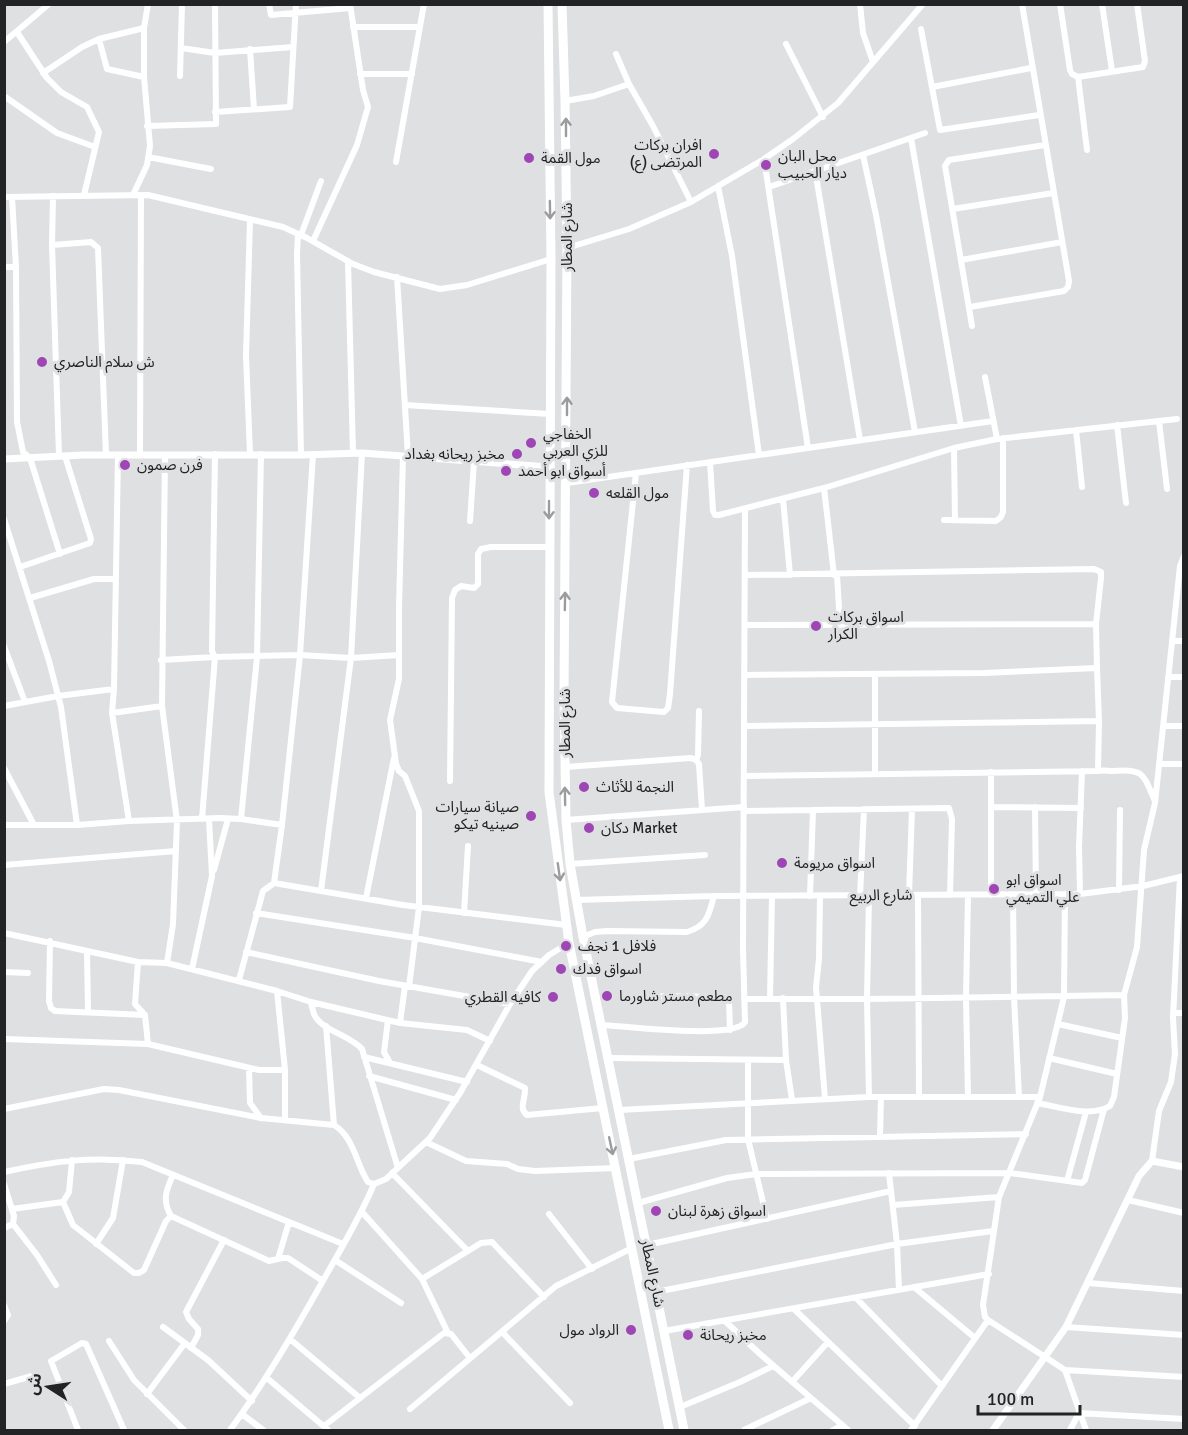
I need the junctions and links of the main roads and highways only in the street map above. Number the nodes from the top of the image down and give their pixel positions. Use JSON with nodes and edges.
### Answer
{"nodes":[{"id":1,"x":548,"y":4,"type":"edge"},
{"id":2,"x":562,"y":4,"type":"edge"},
{"id":3,"x":563,"y":20,"type":"junction"},
{"id":4,"x":548,"y":21,"type":"junction"},
{"id":5,"x":564,"y":44,"type":"junction"},
{"id":6,"x":549,"y":45,"type":"junction"},
{"id":7,"x":548,"y":682,"type":"junction"},
{"id":8,"x":564,"y":682,"type":"junction"},
{"id":9,"x":548,"y":710,"type":"junction"},
{"id":10,"x":564,"y":710,"type":"junction"},
{"id":11,"x":592,"y":1053,"type":"junction"},
{"id":12,"x":607,"y":1055,"type":"junction"},
{"id":13,"x":611,"y":1074,"type":"junction"},
{"id":14,"x":597,"y":1077,"type":"junction"},
{"id":15,"x":665,"y":1334,"type":"junction"},
{"id":16,"x":651,"y":1338,"type":"junction"},
{"id":17,"x":671,"y":1364,"type":"junction"},
{"id":18,"x":656,"y":1367,"type":"junction"},
{"id":19,"x":669,"y":1431,"type":"edge"},
{"id":20,"x":684,"y":1431,"type":"edge"}],
"edges":[{"from":1,"to":4,"type":"main road","name":"شارع المطار"},
{"from":2,"to":3,"type":"main road","name":"شارع المطار"},
{"from":3,"to":4,"type":"main road"},
{"from":3,"to":5,"type":"main road","name":"شارع المطار"},
{"from":4,"to":6,"type":"main road","name":"شارع المطار"},
{"from":5,"to":6,"type":"main road"},
{"from":8,"to":5,"type":"main road","name":"شارع المطار","one_way":true},
{"from":6,"to":7,"type":"main road","name":"شارع المطار","one_way":true},
{"from":7,"to":8,"type":"main road"},
{"from":7,"to":9,"type":"main road","name":"شارع المطار"},
{"from":8,"to":10,"type":"main road","name":"شارع المطار"},
{"from":9,"to":10,"type":"main road"},
{"from":9,"to":11,"type":"main road","name":"شارع المطار","one_way":true},
{"from":12,"to":10,"type":"main road","name":"شارع المطار","one_way":true},
{"from":11,"to":12,"type":"main road"},
{"from":11,"to":14,"type":"main road","name":"شارع المطار"},
{"from":12,"to":13,"type":"main road","name":"شارع المطار"},
{"from":13,"to":14,"type":"main road"},
{"from":13,"to":15,"type":"main road","name":"شارع المطار"},
{"from":14,"to":16,"type":"main road","name":"شارع المطار","one_way":true},
{"from":15,"to":16,"type":"main road"},
{"from":15,"to":17,"type":"main road","name":"شارع المطار"},
{"from":16,"to":18,"type":"main road","name":"شارع المطار"},
{"from":17,"to":18,"type":"main road"},
{"from":17,"to":20,"type":"main road","name":"شارع المطار"},
{"from":18,"to":19,"type":"main road","name":"شارع المطار"}]}
